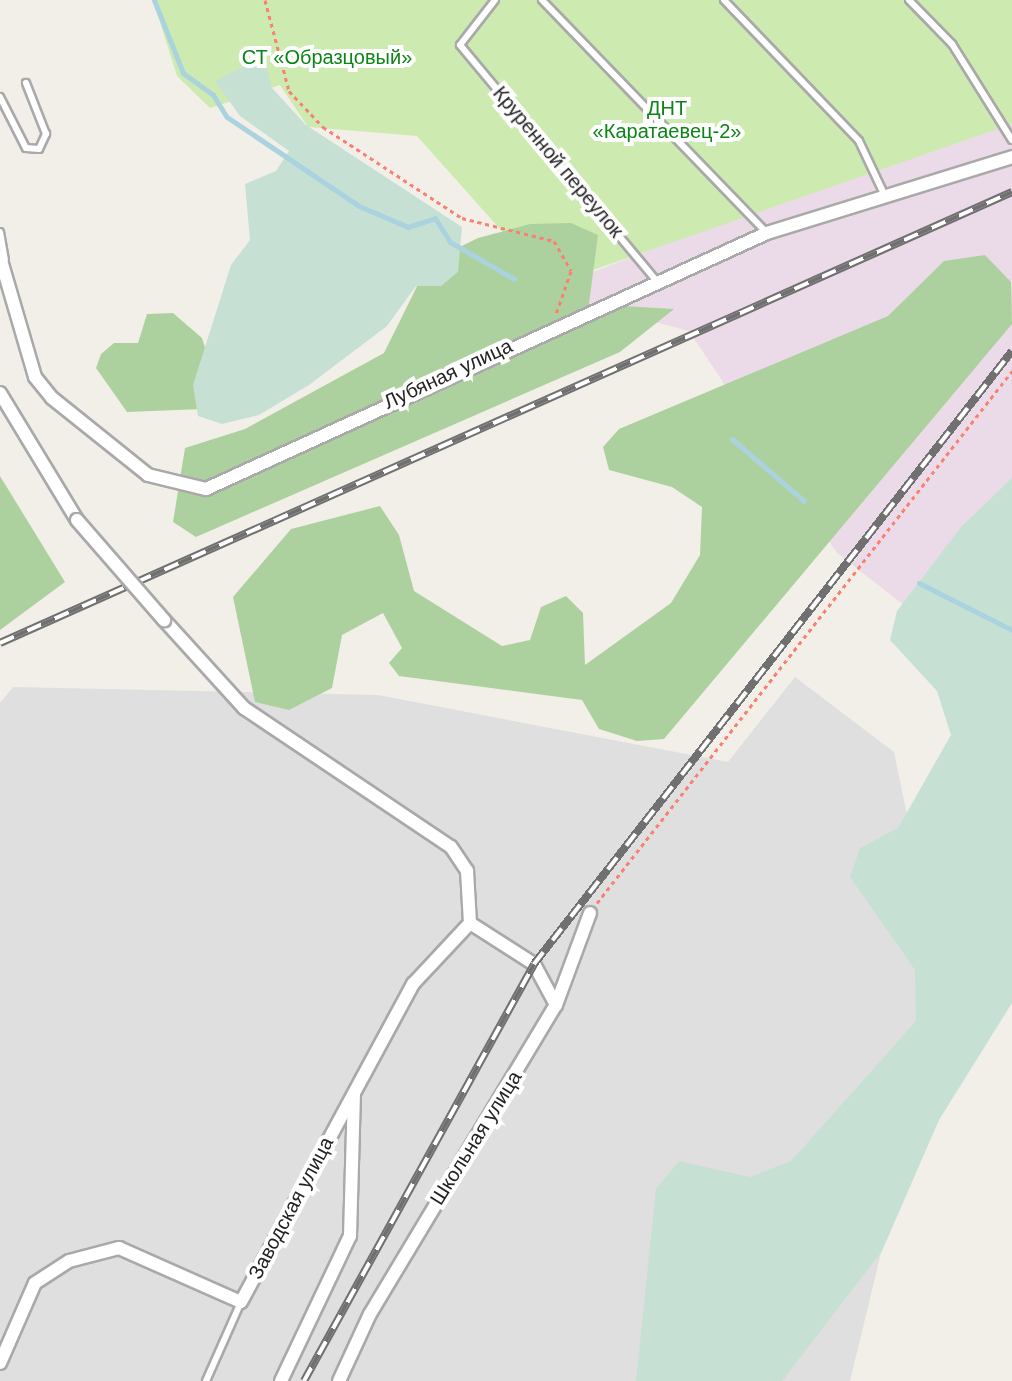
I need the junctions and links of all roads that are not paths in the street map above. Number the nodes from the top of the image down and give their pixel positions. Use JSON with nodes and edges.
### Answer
{"nodes":[{"id":1,"x":495,"y":0,"type":"edge"},
{"id":2,"x":542,"y":0,"type":"edge"},
{"id":3,"x":724,"y":0,"type":"edge"},
{"id":4,"x":909,"y":0,"type":"edge"},
{"id":5,"x":26,"y":83,"type":"dead end"},
{"id":6,"x":0,"y":97,"type":"edge"},
{"id":7,"x":1012,"y":140,"type":"edge"},
{"id":8,"x":1012,"y":157,"type":"edge"},
{"id":9,"x":886,"y":198,"type":"junction"},
{"id":10,"x":0,"y":232,"type":"edge"},
{"id":11,"x":767,"y":233,"type":"junction"},
{"id":12,"x":3,"y":259,"type":"edge"},
{"id":13,"x":656,"y":280,"type":"junction"},
{"id":14,"x":0,"y":393,"type":"edge"},
{"id":15,"x":590,"y":913,"type":"road end"},
{"id":16,"x":470,"y":923,"type":"junction"},
{"id":17,"x":556,"y":1005,"type":"junction"},
{"id":18,"x":354,"y":1090,"type":"junction"},
{"id":19,"x":241,"y":1302,"type":"junction"},
{"id":20,"x":0,"y":1363,"type":"edge"},
{"id":21,"x":206,"y":1381,"type":"edge"},
{"id":22,"x":281,"y":1381,"type":"edge"},
{"id":23,"x":339,"y":1381,"type":"edge"}],
"edges":[{"from":1,"to":13,"type":"lane","name":"Круренной переулок"},
{"from":2,"to":11,"type":"lane"},
{"from":3,"to":9,"type":"lane"},
{"from":4,"to":7,"type":"lane"},
{"from":5,"to":6,"type":"lane"},
{"from":8,"to":9,"type":"street","name":"Лубяная улица"},
{"from":9,"to":11,"type":"street","name":"Лубяная улица"},
{"from":10,"to":12,"type":"lane"},
{"from":11,"to":13,"type":"street","name":"Лубяная улица"},
{"from":12,"to":13,"type":"street","name":"Лубяная улица"},
{"from":14,"to":16,"type":"street","bridge":true},
{"from":15,"to":17,"type":"street","name":"Школьная улица"},
{"from":16,"to":17,"type":"street"},
{"from":16,"to":18,"type":"street","name":"Заводская улица"},
{"from":17,"to":23,"type":"street","name":"Школьная улица"},
{"from":18,"to":19,"type":"street","name":"Заводская улица"},
{"from":18,"to":22,"type":"street","name":"Заводская улица"},
{"from":19,"to":20,"type":"street","name":"Заводская улица"},
{"from":19,"to":21,"type":"lane"}]}
